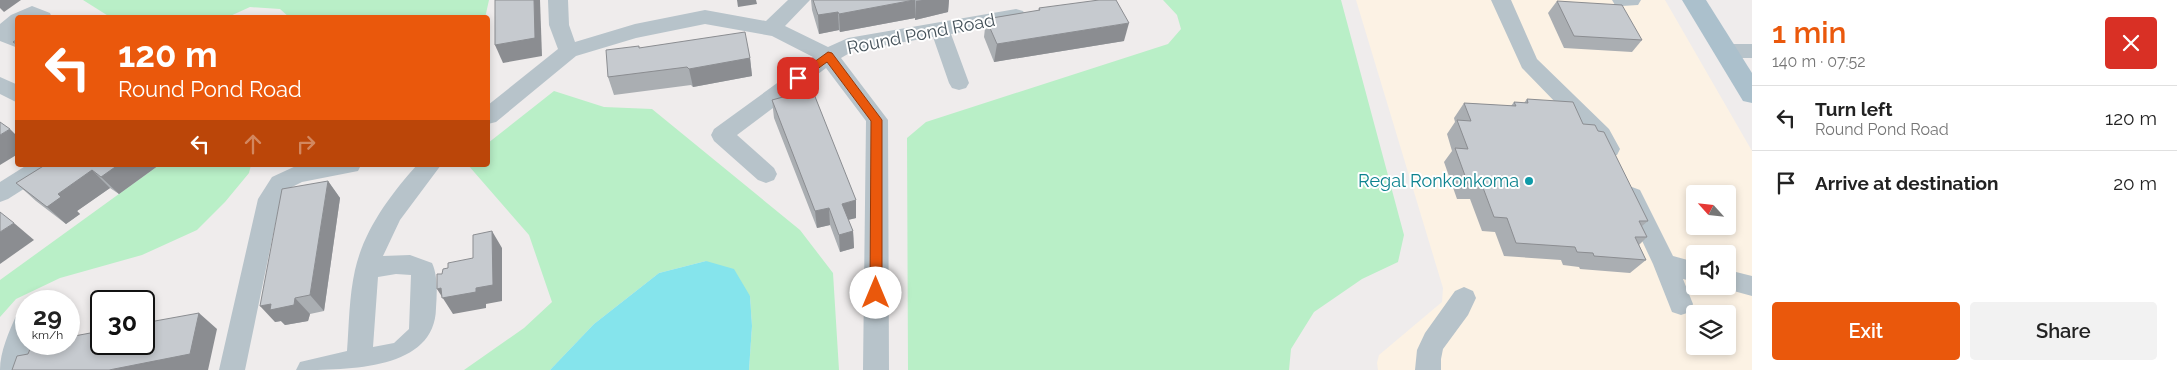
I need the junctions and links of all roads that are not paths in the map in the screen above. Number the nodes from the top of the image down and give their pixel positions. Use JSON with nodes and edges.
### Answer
{"nodes":[{"id":1,"x":558,"y":0,"type":"edge"},
{"id":2,"x":800,"y":0,"type":"edge"},
{"id":3,"x":1501,"y":0,"type":"edge"},
{"id":4,"x":1622,"y":0,"type":"edge"},
{"id":5,"x":1631,"y":0,"type":"edge"},
{"id":6,"x":1694,"y":0,"type":"edge"},
{"id":7,"x":704,"y":8,"type":"edge"},
{"id":8,"x":1036,"y":12,"type":"edge"},
{"id":9,"x":15,"y":22,"type":"edge"},
{"id":10,"x":772,"y":28,"type":"junction"},
{"id":11,"x":940,"y":30,"type":"junction"},
{"id":12,"x":15,"y":41,"type":"edge"},
{"id":13,"x":15,"y":44,"type":"edge"},
{"id":14,"x":569,"y":51,"type":"junction"},
{"id":15,"x":1726,"y":51,"type":"junction"},
{"id":16,"x":1752,"y":51,"type":"edge"},
{"id":17,"x":0,"y":54,"type":"edge"},
{"id":18,"x":828,"y":56,"type":"junction"},
{"id":19,"x":959,"y":83,"type":"dead end"},
{"id":20,"x":0,"y":84,"type":"edge"},
{"id":21,"x":15,"y":94,"type":"edge"},
{"id":22,"x":1752,"y":94,"type":"edge"},
{"id":23,"x":490,"y":114,"type":"edge"},
{"id":24,"x":41,"y":167,"type":"edge"},
{"id":25,"x":338,"y":167,"type":"edge"},
{"id":26,"x":428,"y":167,"type":"edge"},
{"id":27,"x":766,"y":174,"type":"dead end"},
{"id":28,"x":0,"y":193,"type":"edge"},
{"id":29,"x":1665,"y":264,"type":"junction"},
{"id":30,"x":367,"y":269,"type":"junction"},
{"id":31,"x":1686,"y":270,"type":"edge"},
{"id":32,"x":1736,"y":282,"type":"edge"},
{"id":33,"x":1752,"y":286,"type":"edge"},
{"id":34,"x":1464,"y":298,"type":"dead end"},
{"id":35,"x":1681,"y":304,"type":"dead end"},
{"id":36,"x":15,"y":355,"type":"edge"},
{"id":37,"x":358,"y":366,"type":"edge"},
{"id":38,"x":10,"y":370,"type":"edge"},
{"id":39,"x":232,"y":370,"type":"edge"},
{"id":40,"x":309,"y":370,"type":"edge"},
{"id":41,"x":876,"y":370,"type":"edge"},
{"id":42,"x":1428,"y":370,"type":"edge"}],
"edges":[{"from":1,"to":14,"type":"street"},
{"from":2,"to":10,"type":"street"},
{"from":3,"to":29,"type":"street"},
{"from":4,"to":5,"type":"street"},
{"from":6,"to":15,"type":"main road"},
{"from":7,"to":10,"type":"street","name":"Round Pond Road"},
{"from":7,"to":14,"type":"street","name":"Round Pond Road"},
{"from":8,"to":11,"type":"street","name":"Round Pond Road"},
{"from":9,"to":12,"type":"street"},
{"from":10,"to":18,"type":"street","name":"Round Pond Road"},
{"from":11,"to":18,"type":"street","name":"Round Pond Road"},
{"from":11,"to":19,"type":"street"},
{"from":13,"to":17,"type":"street"},
{"from":14,"to":23,"type":"street","name":"Round Pond Road"},
{"from":15,"to":16,"type":"street"},
{"from":15,"to":22,"type":"main road"},
{"from":18,"to":27,"type":"street","name":"Round Pond Road"},
{"from":18,"to":41,"type":"street","name":"Round Pond Road"},
{"from":20,"to":21,"type":"street"},
{"from":24,"to":28,"type":"street"},
{"from":25,"to":39,"type":"street"},
{"from":26,"to":30,"type":"street"},
{"from":29,"to":31,"type":"street"},
{"from":29,"to":35,"type":"street"},
{"from":30,"to":37,"type":"street"},
{"from":30,"to":37,"type":"street"},
{"from":32,"to":33,"type":"street"},
{"from":34,"to":42,"type":"street"},
{"from":36,"to":38,"type":"street"},
{"from":37,"to":40,"type":"street"}]}
